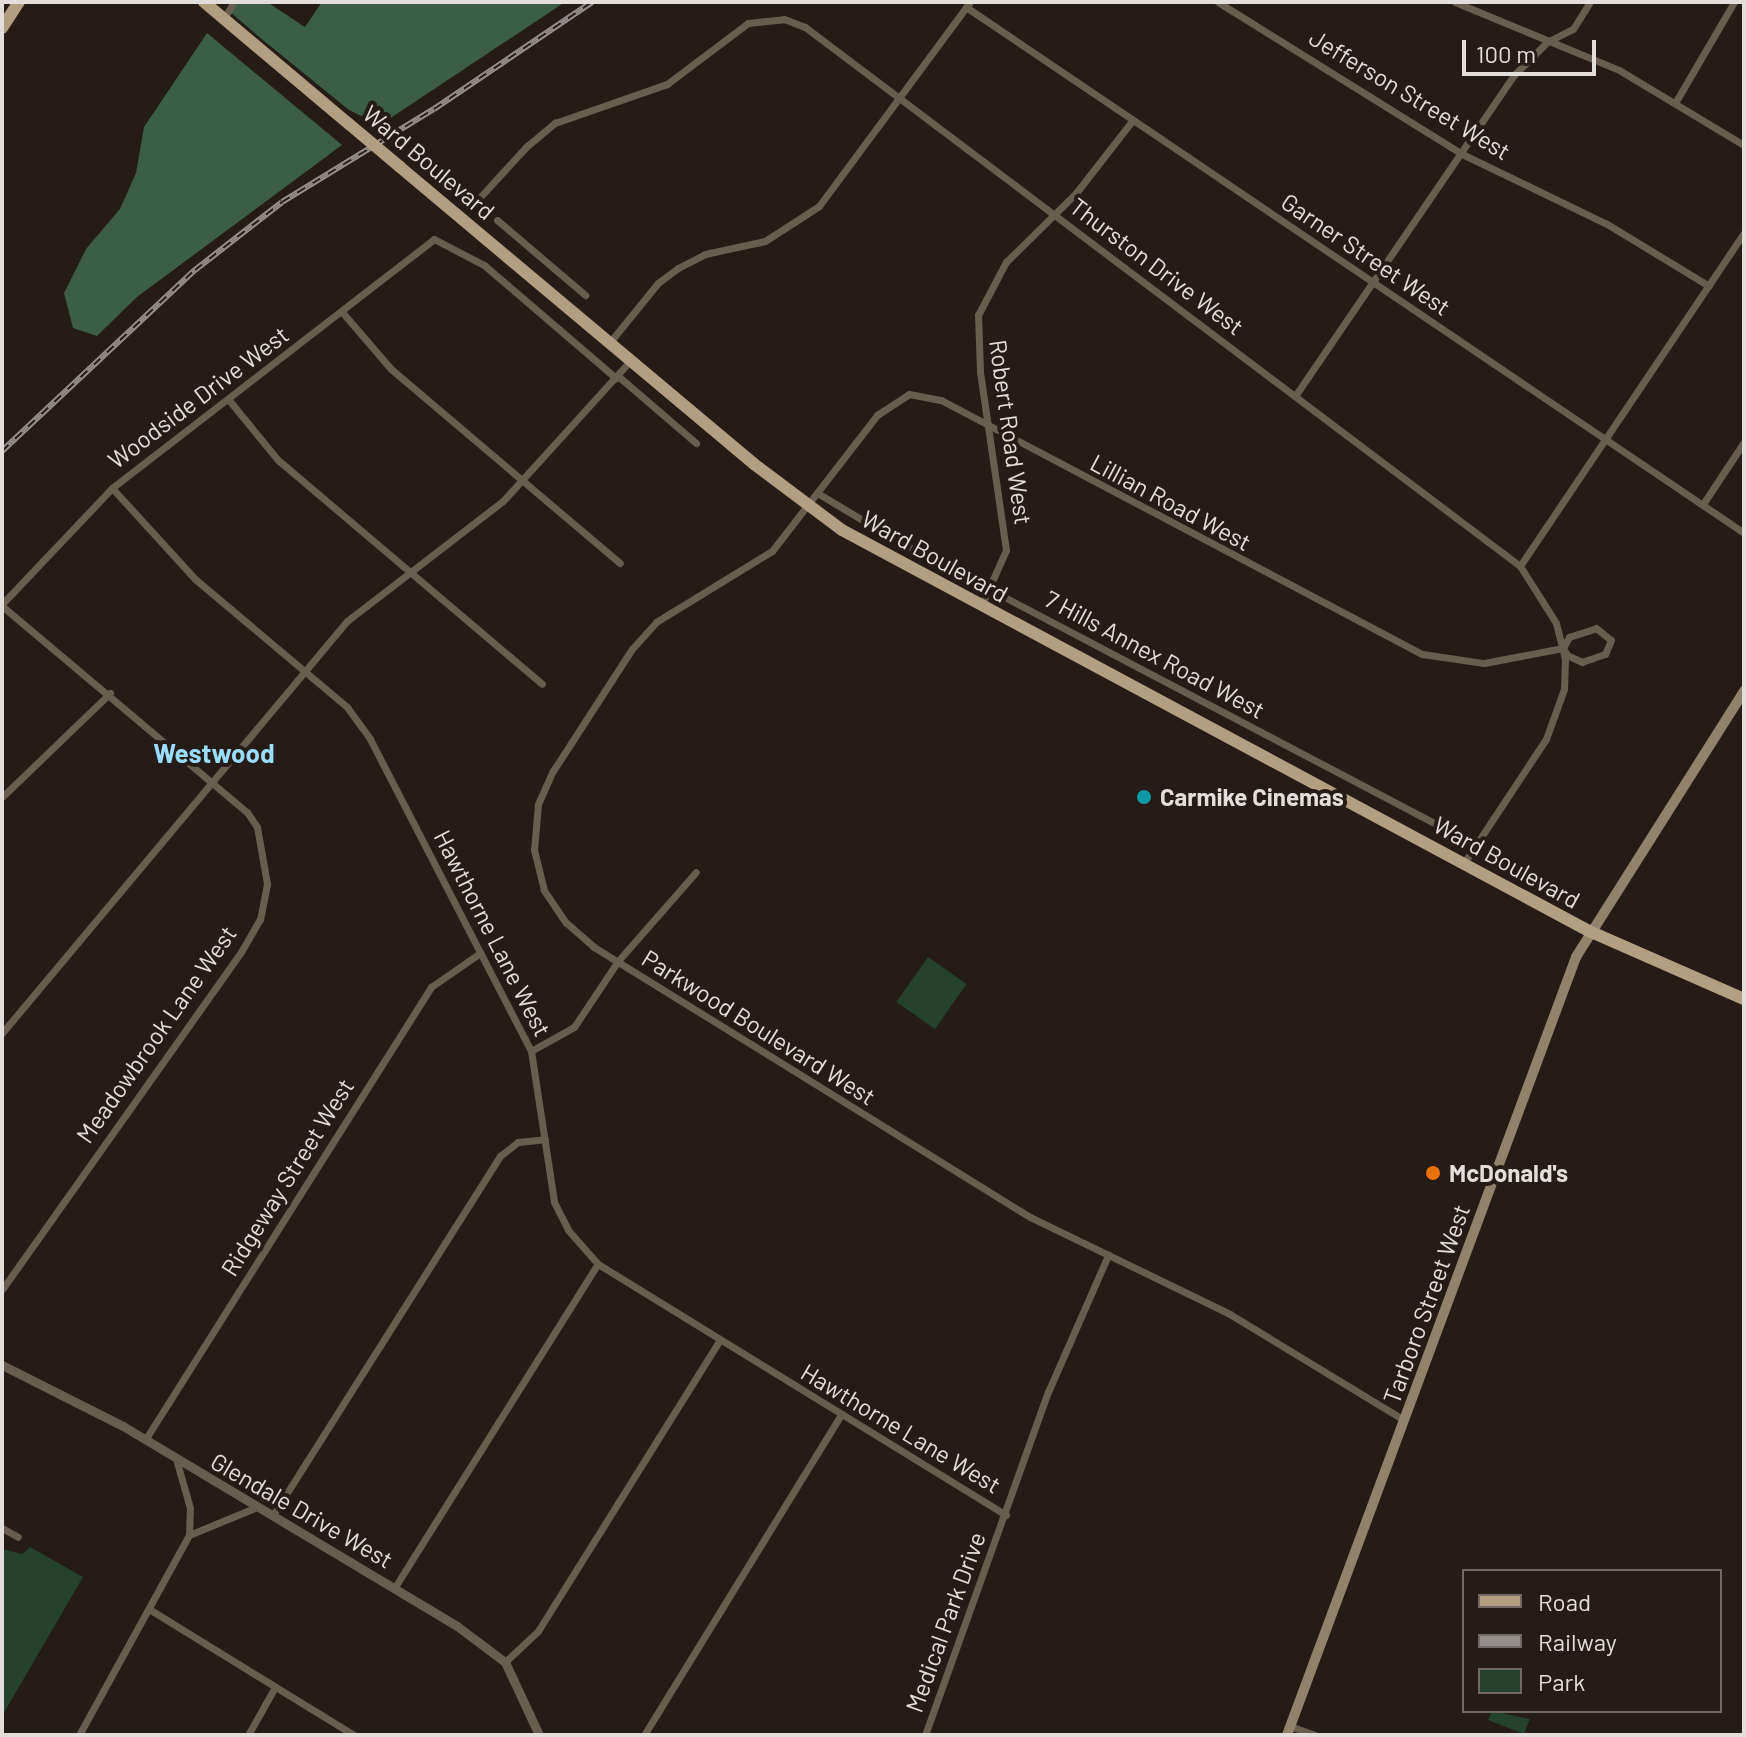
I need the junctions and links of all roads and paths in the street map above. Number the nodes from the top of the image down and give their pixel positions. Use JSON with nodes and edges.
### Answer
{"nodes":[{"id":1,"x":19,"y":2,"type":"edge"},
{"id":2,"x":204,"y":2,"type":"edge"},
{"id":3,"x":234,"y":2,"type":"edge"},
{"id":4,"x":1218,"y":2,"type":"edge"},
{"id":5,"x":1455,"y":2,"type":"edge"},
{"id":6,"x":1590,"y":2,"type":"edge"},
{"id":7,"x":1734,"y":2,"type":"edge"},
{"id":8,"x":968,"y":4,"type":"edge"},
{"id":9,"x":224,"y":18,"type":"junction"},
{"id":10,"x":2,"y":28,"type":"edge"},
{"id":11,"x":1547,"y":42,"type":"junction"},
{"id":12,"x":899,"y":100,"type":"junction"},
{"id":13,"x":1675,"y":103,"type":"junction"},
{"id":14,"x":1132,"y":121,"type":"junction"},
{"id":15,"x":1744,"y":145,"type":"edge"},
{"id":16,"x":1462,"y":154,"type":"junction"},
{"id":17,"x":482,"y":195,"type":"dead end"},
{"id":18,"x":1055,"y":214,"type":"junction"},
{"id":19,"x":497,"y":220,"type":"dead end"},
{"id":20,"x":1744,"y":233,"type":"edge"},
{"id":21,"x":552,"y":268,"type":"junction"},
{"id":22,"x":539,"y":283,"type":"junction"},
{"id":23,"x":1375,"y":284,"type":"junction"},
{"id":24,"x":1709,"y":286,"type":"junction"},
{"id":25,"x":585,"y":295,"type":"dead end"},
{"id":26,"x":342,"y":312,"type":"junction"},
{"id":27,"x":610,"y":342,"type":"junction"},
{"id":28,"x":631,"y":360,"type":"junction"},
{"id":29,"x":617,"y":377,"type":"junction"},
{"id":30,"x":1295,"y":396,"type":"junction"},
{"id":31,"x":228,"y":399,"type":"junction"},
{"id":32,"x":988,"y":426,"type":"junction"},
{"id":33,"x":1607,"y":438,"type":"junction"},
{"id":34,"x":1744,"y":442,"type":"edge"},
{"id":35,"x":696,"y":443,"type":"dead end"},
{"id":36,"x":522,"y":480,"type":"junction"},
{"id":37,"x":112,"y":488,"type":"junction"},
{"id":38,"x":819,"y":494,"type":"junction"},
{"id":39,"x":1703,"y":504,"type":"junction"},
{"id":40,"x":809,"y":508,"type":"junction"},
{"id":41,"x":1744,"y":533,"type":"edge"},
{"id":42,"x":620,"y":563,"type":"dead end"},
{"id":43,"x":1520,"y":566,"type":"junction"},
{"id":44,"x":409,"y":572,"type":"junction"},
{"id":45,"x":989,"y":590,"type":"junction"},
{"id":46,"x":2,"y":605,"type":"edge"},
{"id":47,"x":980,"y":608,"type":"junction"},
{"id":48,"x":1563,"y":648,"type":"junction"},
{"id":49,"x":305,"y":670,"type":"junction"},
{"id":50,"x":542,"y":684,"type":"dead end"},
{"id":51,"x":1744,"y":691,"type":"edge"},
{"id":52,"x":110,"y":693,"type":"junction"},
{"id":53,"x":1740,"y":705,"type":"edge"},
{"id":54,"x":214,"y":781,"type":"junction"},
{"id":55,"x":2,"y":797,"type":"edge"},
{"id":56,"x":1476,"y":845,"type":"junction"},
{"id":57,"x":1464,"y":863,"type":"junction"},
{"id":58,"x":696,"y":872,"type":"dead end"},
{"id":59,"x":1589,"y":931,"type":"junction"},
{"id":60,"x":480,"y":953,"type":"junction"},
{"id":61,"x":618,"y":961,"type":"junction"},
{"id":62,"x":1744,"y":999,"type":"edge"},
{"id":63,"x":2,"y":1033,"type":"edge"},
{"id":64,"x":531,"y":1051,"type":"junction"},
{"id":65,"x":545,"y":1139,"type":"junction"},
{"id":66,"x":1108,"y":1255,"type":"junction"},
{"id":67,"x":598,"y":1264,"type":"junction"},
{"id":68,"x":2,"y":1289,"type":"edge"},
{"id":69,"x":719,"y":1341,"type":"junction"},
{"id":70,"x":2,"y":1365,"type":"edge"},
{"id":71,"x":840,"y":1416,"type":"junction"},
{"id":72,"x":1404,"y":1420,"type":"junction"},
{"id":73,"x":145,"y":1440,"type":"junction"},
{"id":74,"x":176,"y":1459,"type":"junction"},
{"id":75,"x":257,"y":1507,"type":"junction"},
{"id":76,"x":273,"y":1515,"type":"junction"},
{"id":77,"x":1006,"y":1515,"type":"junction"},
{"id":78,"x":2,"y":1528,"type":"edge"},
{"id":79,"x":189,"y":1535,"type":"junction"},
{"id":80,"x":18,"y":1537,"type":"dead end"},
{"id":81,"x":395,"y":1587,"type":"junction"},
{"id":82,"x":149,"y":1609,"type":"junction"},
{"id":83,"x":505,"y":1662,"type":"junction"},
{"id":84,"x":275,"y":1687,"type":"junction"},
{"id":85,"x":1289,"y":1731,"type":"edge"},
{"id":86,"x":79,"y":1735,"type":"edge"},
{"id":87,"x":248,"y":1735,"type":"edge"},
{"id":88,"x":354,"y":1735,"type":"edge"},
{"id":89,"x":539,"y":1735,"type":"edge"},
{"id":90,"x":644,"y":1735,"type":"edge"},
{"id":91,"x":925,"y":1735,"type":"edge"},
{"id":92,"x":1315,"y":1735,"type":"edge"}],
"edges":[{"from":1,"to":10,"type":"main road"},
{"from":2,"to":9,"type":"main road","name":"Ward Boulevard"},
{"from":3,"to":9,"type":"street"},
{"from":4,"to":16,"type":"street","name":"Jefferson Street West"},
{"from":5,"to":11,"type":"street"},
{"from":6,"to":11,"type":"street"},
{"from":7,"to":13,"type":"street"},
{"from":8,"to":12,"type":"street"},
{"from":8,"to":14,"type":"street","name":"Garner Street West"},
{"from":9,"to":22,"type":"main road","name":"Ward Boulevard","bridge":true},
{"from":11,"to":13,"type":"street"},
{"from":11,"to":16,"type":"street"},
{"from":12,"to":17,"type":"street","name":"Thurston Drive West"},
{"from":12,"to":18,"type":"street","name":"Thurston Drive West"},
{"from":12,"to":27,"type":"street"},
{"from":13,"to":15,"type":"street"},
{"from":14,"to":18,"type":"street","name":"Robert Road West"},
{"from":14,"to":23,"type":"street","name":"Garner Street West"},
{"from":16,"to":23,"type":"street"},
{"from":16,"to":24,"type":"street","name":"Jefferson Street West"},
{"from":18,"to":30,"type":"street","name":"Thurston Drive West"},
{"from":18,"to":32,"type":"street","name":"Robert Road West"},
{"from":19,"to":21,"type":"street"},
{"from":20,"to":24,"type":"street"},
{"from":21,"to":22,"type":"street"},
{"from":21,"to":25,"type":"street"},
{"from":22,"to":27,"type":"main road","name":"Ward Boulevard"},
{"from":23,"to":30,"type":"street"},
{"from":23,"to":33,"type":"street","name":"Garner Street West"},
{"from":24,"to":33,"type":"street"},
{"from":26,"to":29,"type":"street","name":"Woodside Drive West"},
{"from":26,"to":31,"type":"street","name":"Woodside Drive West"},
{"from":26,"to":36,"type":"street"},
{"from":27,"to":28,"type":"main road","name":"Ward Boulevard"},
{"from":28,"to":29,"type":"street"},
{"from":28,"to":40,"type":"main road","name":"Ward Boulevard"},
{"from":29,"to":35,"type":"street"},
{"from":29,"to":36,"type":"street"},
{"from":30,"to":43,"type":"street","name":"Thurston Drive West"},
{"from":31,"to":37,"type":"street","name":"Woodside Drive West"},
{"from":31,"to":44,"type":"street"},
{"from":32,"to":38,"type":"street","name":"Lillian Road West"},
{"from":32,"to":45,"type":"street","name":"Robert Road West"},
{"from":32,"to":48,"type":"street","name":"Lillian Road West"},
{"from":33,"to":39,"type":"street","name":"Garner Street West"},
{"from":33,"to":43,"type":"street"},
{"from":34,"to":39,"type":"street"},
{"from":36,"to":42,"type":"street"},
{"from":36,"to":44,"type":"street"},
{"from":37,"to":46,"type":"street","name":"Woodside Drive West"},
{"from":37,"to":49,"type":"street","name":"Hawthorne Lane West"},
{"from":38,"to":40,"type":"street","name":"Lillian Road West"},
{"from":38,"to":45,"type":"street","name":"7 Hills Annex Road West"},
{"from":39,"to":41,"type":"street","name":"Garner Street West"},
{"from":40,"to":47,"type":"main road","name":"Ward Boulevard"},
{"from":40,"to":61,"type":"street","name":"Parkwood Boulevard West"},
{"from":43,"to":48,"type":"street","name":"Thurston Drive West"},
{"from":44,"to":49,"type":"street"},
{"from":44,"to":50,"type":"street"},
{"from":45,"to":47,"type":"street","name":"Robert Road West"},
{"from":45,"to":56,"type":"street","name":"7 Hills Annex Road West"},
{"from":46,"to":52,"type":"street","name":"Meadowbrook Lane West"},
{"from":47,"to":57,"type":"main road","name":"Ward Boulevard"},
{"from":48,"to":48,"type":"street"},
{"from":48,"to":56,"type":"street","name":"Thurston Drive West"},
{"from":49,"to":54,"type":"street"},
{"from":49,"to":60,"type":"street","name":"Hawthorne Lane West"},
{"from":51,"to":53,"type":"main road","name":"Tarboro Street West"},
{"from":52,"to":54,"type":"street","name":"Meadowbrook Lane West"},
{"from":52,"to":55,"type":"street"},
{"from":53,"to":59,"type":"main road","name":"Tarboro Street West"},
{"from":54,"to":63,"type":"street"},
{"from":54,"to":68,"type":"street","name":"Meadowbrook Lane West"},
{"from":56,"to":57,"type":"street","name":"Thurston Drive West"},
{"from":57,"to":59,"type":"main road","name":"Ward Boulevard"},
{"from":58,"to":61,"type":"street"},
{"from":59,"to":62,"type":"main road","name":"Ward Boulevard"},
{"from":59,"to":72,"type":"main road","name":"Tarboro Street West"},
{"from":60,"to":64,"type":"street","name":"Hawthorne Lane West"},
{"from":60,"to":73,"type":"street","name":"Ridgeway Street West"},
{"from":61,"to":64,"type":"street"},
{"from":61,"to":66,"type":"street","name":"Parkwood Boulevard West"},
{"from":64,"to":65,"type":"street","name":"Hawthorne Lane West"},
{"from":65,"to":67,"type":"street","name":"Hawthorne Lane West"},
{"from":65,"to":76,"type":"street"},
{"from":66,"to":72,"type":"street","name":"Parkwood Boulevard West"},
{"from":66,"to":77,"type":"street","name":"Medical Park Drive"},
{"from":67,"to":69,"type":"street","name":"Hawthorne Lane West"},
{"from":67,"to":81,"type":"street"},
{"from":69,"to":71,"type":"street","name":"Hawthorne Lane West"},
{"from":69,"to":83,"type":"street"},
{"from":70,"to":73,"type":"street","name":"Glendale Drive West"},
{"from":71,"to":77,"type":"street","name":"Hawthorne Lane West"},
{"from":71,"to":90,"type":"street"},
{"from":72,"to":85,"type":"main road","name":"Tarboro Street West"},
{"from":73,"to":74,"type":"street","name":"Glendale Drive West"},
{"from":74,"to":75,"type":"street","name":"Glendale Drive West"},
{"from":74,"to":79,"type":"street"},
{"from":75,"to":76,"type":"street","name":"Glendale Drive West"},
{"from":75,"to":79,"type":"street"},
{"from":76,"to":81,"type":"street","name":"Glendale Drive West"},
{"from":77,"to":91,"type":"street","name":"Medical Park Drive"},
{"from":78,"to":80,"type":"street"},
{"from":79,"to":82,"type":"street"},
{"from":81,"to":83,"type":"street","name":"Glendale Drive West"},
{"from":82,"to":84,"type":"street"},
{"from":82,"to":86,"type":"street"},
{"from":83,"to":89,"type":"street"},
{"from":84,"to":87,"type":"street"},
{"from":84,"to":88,"type":"street"},
{"from":85,"to":92,"type":"street"}]}
